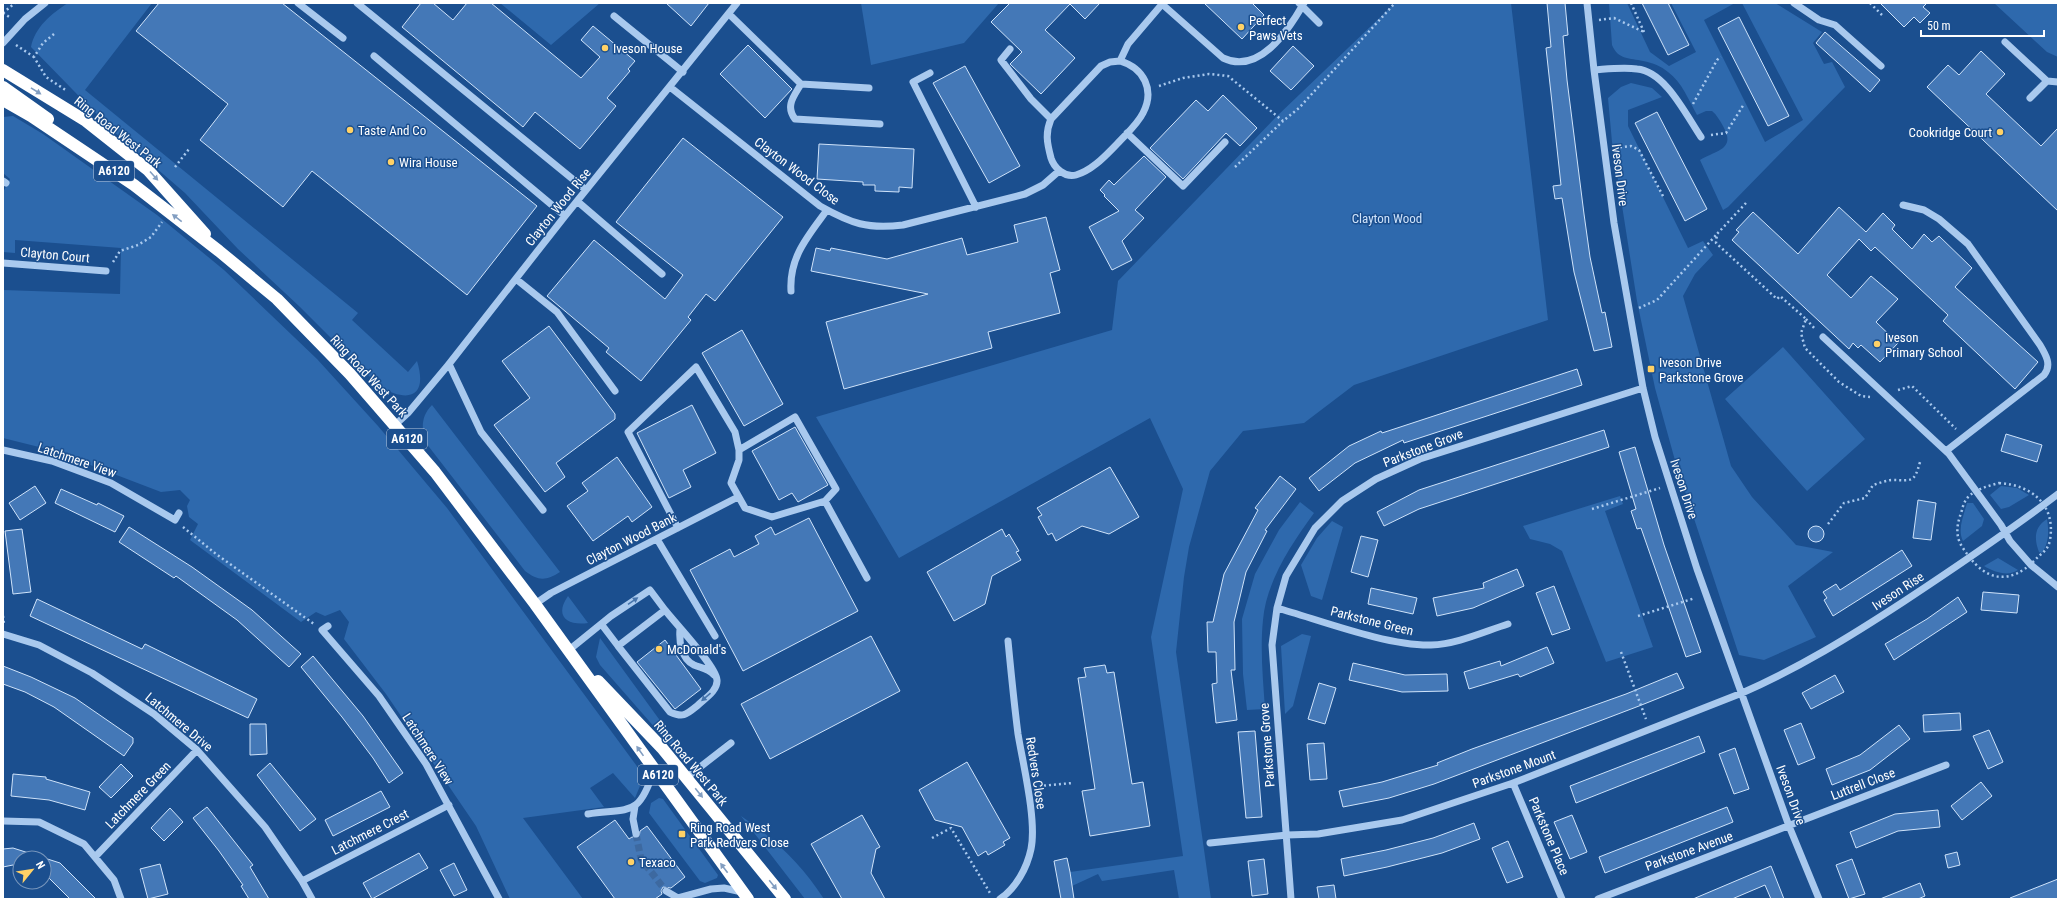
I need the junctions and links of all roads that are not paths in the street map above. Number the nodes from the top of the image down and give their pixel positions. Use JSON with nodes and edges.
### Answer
{"nodes":[{"id":1,"x":44,"y":3,"type":"edge"},
{"id":2,"x":298,"y":3,"type":"edge"},
{"id":3,"x":357,"y":3,"type":"edge"},
{"id":4,"x":1587,"y":3,"type":"edge"},
{"id":5,"x":1794,"y":3,"type":"edge"},
{"id":6,"x":736,"y":4,"type":"edge"},
{"id":7,"x":1163,"y":4,"type":"edge"},
{"id":8,"x":1301,"y":4,"type":"edge"},
{"id":9,"x":729,"y":14,"type":"junction"},
{"id":10,"x":614,"y":16,"type":"dead end"},
{"id":11,"x":1319,"y":23,"type":"dead end"},
{"id":12,"x":343,"y":38,"type":"dead end"},
{"id":13,"x":2005,"y":42,"type":"dead end"},
{"id":14,"x":3,"y":43,"type":"edge"},
{"id":15,"x":1010,"y":49,"type":"dead end"},
{"id":16,"x":374,"y":56,"type":"dead end"},
{"id":17,"x":1120,"y":61,"type":"junction"},
{"id":18,"x":1881,"y":66,"type":"dead end"},
{"id":19,"x":3,"y":70,"type":"edge"},
{"id":20,"x":1594,"y":70,"type":"junction"},
{"id":21,"x":683,"y":72,"type":"junction"},
{"id":22,"x":930,"y":73,"type":"dead end"},
{"id":23,"x":2047,"y":81,"type":"junction"},
{"id":24,"x":2058,"y":82,"type":"edge"},
{"id":25,"x":801,"y":84,"type":"junction"},
{"id":26,"x":3,"y":87,"type":"edge"},
{"id":27,"x":670,"y":87,"type":"junction"},
{"id":28,"x":869,"y":88,"type":"dead end"},
{"id":29,"x":2030,"y":98,"type":"dead end"},
{"id":30,"x":3,"y":100,"type":"edge"},
{"id":31,"x":1051,"y":119,"type":"junction"},
{"id":32,"x":880,"y":124,"type":"dead end"},
{"id":33,"x":1127,"y":133,"type":"junction"},
{"id":34,"x":1701,"y":137,"type":"road end"},
{"id":35,"x":68,"y":140,"type":"junction"},
{"id":36,"x":1225,"y":142,"type":"dead end"},
{"id":37,"x":1059,"y":171,"type":"junction"},
{"id":38,"x":586,"y":190,"type":"junction"},
{"id":39,"x":577,"y":201,"type":"junction"},
{"id":40,"x":1903,"y":205,"type":"dead end"},
{"id":41,"x":976,"y":206,"type":"junction"},
{"id":42,"x":827,"y":210,"type":"junction"},
{"id":43,"x":565,"y":216,"type":"junction"},
{"id":44,"x":219,"y":250,"type":"junction"},
{"id":45,"x":3,"y":262,"type":"edge"},
{"id":46,"x":106,"y":271,"type":"road end"},
{"id":47,"x":662,"y":274,"type":"dead end"},
{"id":48,"x":516,"y":279,"type":"junction"},
{"id":49,"x":791,"y":291,"type":"dead end"},
{"id":50,"x":1823,"y":337,"type":"dead end"},
{"id":51,"x":449,"y":364,"type":"junction"},
{"id":52,"x":1642,"y":388,"type":"junction"},
{"id":53,"x":615,"y":391,"type":"dead end"},
{"id":54,"x":395,"y":425,"type":"junction"},
{"id":55,"x":3,"y":450,"type":"edge"},
{"id":56,"x":739,"y":450,"type":"junction"},
{"id":57,"x":1946,"y":451,"type":"junction"},
{"id":58,"x":2058,"y":494,"type":"edge"},
{"id":59,"x":738,"y":497,"type":"junction"},
{"id":60,"x":826,"y":501,"type":"junction"},
{"id":61,"x":543,"y":510,"type":"dead end"},
{"id":62,"x":180,"y":512,"type":"dead end"},
{"id":63,"x":678,"y":528,"type":"junction"},
{"id":64,"x":2005,"y":533,"type":"junction"},
{"id":65,"x":657,"y":539,"type":"junction"},
{"id":66,"x":867,"y":578,"type":"dead end"},
{"id":67,"x":2058,"y":587,"type":"edge"},
{"id":68,"x":536,"y":604,"type":"junction"},
{"id":69,"x":1276,"y":608,"type":"junction"},
{"id":70,"x":665,"y":610,"type":"junction"},
{"id":71,"x":1508,"y":624,"type":"dead end"},
{"id":72,"x":602,"y":625,"type":"junction"},
{"id":73,"x":325,"y":628,"type":"road end"},
{"id":74,"x":680,"y":629,"type":"junction"},
{"id":75,"x":3,"y":634,"type":"edge"},
{"id":76,"x":715,"y":636,"type":"dead end"},
{"id":77,"x":1008,"y":641,"type":"dead end"},
{"id":78,"x":618,"y":646,"type":"junction"},
{"id":79,"x":569,"y":650,"type":"junction"},
{"id":80,"x":716,"y":678,"type":"junction"},
{"id":81,"x":1742,"y":693,"type":"junction"},
{"id":82,"x":731,"y":743,"type":"dead end"},
{"id":83,"x":197,"y":750,"type":"junction"},
{"id":84,"x":1946,"y":765,"type":"dead end"},
{"id":85,"x":654,"y":770,"type":"junction"},
{"id":86,"x":686,"y":778,"type":"junction"},
{"id":87,"x":1514,"y":783,"type":"junction"},
{"id":88,"x":449,"y":805,"type":"junction"},
{"id":89,"x":635,"y":806,"type":"junction"},
{"id":90,"x":588,"y":814,"type":"dead end"},
{"id":91,"x":3,"y":821,"type":"edge"},
{"id":92,"x":1789,"y":826,"type":"junction"},
{"id":93,"x":636,"y":834,"type":"tunnel mouth"},
{"id":94,"x":1287,"y":835,"type":"junction"},
{"id":95,"x":1210,"y":843,"type":"dead end"},
{"id":96,"x":95,"y":857,"type":"junction"},
{"id":97,"x":302,"y":881,"type":"junction"},
{"id":98,"x":666,"y":891,"type":"tunnel mouth"},
{"id":99,"x":745,"y":895,"type":"edge"},
{"id":100,"x":1009,"y":896,"type":"edge"},
{"id":101,"x":121,"y":899,"type":"edge"},
{"id":102,"x":312,"y":899,"type":"edge"},
{"id":103,"x":500,"y":899,"type":"edge"},
{"id":104,"x":785,"y":899,"type":"edge"},
{"id":105,"x":1000,"y":899,"type":"edge"},
{"id":106,"x":1291,"y":899,"type":"edge"},
{"id":107,"x":1562,"y":899,"type":"edge"},
{"id":108,"x":1598,"y":899,"type":"edge"},
{"id":109,"x":1819,"y":899,"type":"edge"}],
"edges":[{"from":1,"to":14,"type":"street"},
{"from":2,"to":12,"type":"street"},
{"from":3,"to":38,"type":"street"},
{"from":4,"to":20,"type":"street","name":"Iveson Drive"},
{"from":5,"to":18,"type":"street"},
{"from":6,"to":9,"type":"street","name":"Clayton Wood Rise"},
{"from":7,"to":8,"type":"street"},
{"from":7,"to":17,"type":"street"},
{"from":8,"to":11,"type":"street"},
{"from":9,"to":21,"type":"street","name":"Clayton Wood Rise"},
{"from":9,"to":25,"type":"street"},
{"from":10,"to":21,"type":"street"},
{"from":13,"to":23,"type":"street"},
{"from":15,"to":31,"type":"street"},
{"from":16,"to":43,"type":"street"},
{"from":17,"to":31,"type":"street"},
{"from":17,"to":33,"type":"street"},
{"from":19,"to":44,"type":"highway","name":"Ring Road West Park","number":"A6120","one_way":true},
{"from":20,"to":34,"type":"street"},
{"from":20,"to":52,"type":"street","name":"Iveson Drive"},
{"from":21,"to":27,"type":"street","name":"Clayton Wood Rise"},
{"from":22,"to":41,"type":"street"},
{"from":23,"to":24,"type":"street"},
{"from":23,"to":29,"type":"street"},
{"from":25,"to":28,"type":"street"},
{"from":25,"to":32,"type":"street"},
{"from":26,"to":35,"type":"highway","number":"A6120"},
{"from":27,"to":38,"type":"street","name":"Clayton Wood Rise"},
{"from":27,"to":42,"type":"street","name":"Clayton Wood Close"},
{"from":30,"to":35,"type":"highway","name":"Ring Road West Park","number":"A6120"},
{"from":31,"to":37,"type":"street"},
{"from":33,"to":36,"type":"street"},
{"from":33,"to":37,"type":"street"},
{"from":44,"to":35,"type":"highway","name":"Ring Road West Park","number":"A6120","one_way":true},
{"from":37,"to":41,"type":"street","name":"Clayton Wood Close"},
{"from":38,"to":39,"type":"street","name":"Clayton Wood Rise"},
{"from":39,"to":43,"type":"street","name":"Clayton Wood Rise"},
{"from":39,"to":47,"type":"street"},
{"from":40,"to":57,"type":"street"},
{"from":41,"to":42,"type":"street","name":"Clayton Wood Close"},
{"from":42,"to":49,"type":"street"},
{"from":43,"to":48,"type":"street","name":"Clayton Wood Rise"},
{"from":44,"to":54,"type":"highway","name":"Ring Road West Park","number":"A6120"},
{"from":45,"to":46,"type":"street","name":"Clayton Court"},
{"from":48,"to":51,"type":"street","name":"Clayton Wood Rise"},
{"from":48,"to":53,"type":"street"},
{"from":50,"to":57,"type":"street"},
{"from":51,"to":54,"type":"street","name":"Clayton Wood Rise"},
{"from":51,"to":61,"type":"street"},
{"from":52,"to":69,"type":"street","name":"Parkstone Grove"},
{"from":52,"to":81,"type":"street","name":"Iveson Drive"},
{"from":54,"to":68,"type":"highway","name":"Ring Road West Park","number":"A6120"},
{"from":55,"to":62,"type":"street","name":"Latchmere View"},
{"from":56,"to":59,"type":"street"},
{"from":56,"to":60,"type":"street"},
{"from":56,"to":63,"type":"street"},
{"from":57,"to":64,"type":"street"},
{"from":58,"to":64,"type":"street","name":"Iveson Rise"},
{"from":59,"to":60,"type":"street"},
{"from":59,"to":63,"type":"street","name":"Clayton Wood Bank"},
{"from":60,"to":66,"type":"street"},
{"from":63,"to":65,"type":"street","name":"Clayton Wood Bank"},
{"from":64,"to":67,"type":"street"},
{"from":64,"to":81,"type":"street","name":"Iveson Rise"},
{"from":65,"to":68,"type":"street","name":"Clayton Wood Bank"},
{"from":65,"to":76,"type":"street"},
{"from":68,"to":79,"type":"highway","name":"Ring Road West Park","number":"A6120"},
{"from":69,"to":71,"type":"street","name":"Parkstone Green"},
{"from":69,"to":94,"type":"street","name":"Parkstone Grove"},
{"from":72,"to":70,"type":"street","one_way":true},
{"from":70,"to":74,"type":"street"},
{"from":70,"to":78,"type":"street"},
{"from":72,"to":78,"type":"street"},
{"from":72,"to":79,"type":"street"},
{"from":73,"to":88,"type":"street","name":"Latchmere View"},
{"from":74,"to":80,"type":"street"},
{"from":74,"to":80,"type":"street"},
{"from":75,"to":83,"type":"street","name":"Latchmere Drive"},
{"from":77,"to":100,"type":"street","name":"Redvers Close"},
{"from":80,"to":78,"type":"street","one_way":true},
{"from":85,"to":79,"type":"highway","name":"Ring Road West Park","number":"A6120","one_way":true},
{"from":79,"to":86,"type":"highway","name":"Ring Road West Park","number":"A6120"},
{"from":81,"to":87,"type":"street","name":"Parkstone Mount"},
{"from":81,"to":92,"type":"street","name":"Iveson Drive"},
{"from":82,"to":86,"type":"street"},
{"from":83,"to":96,"type":"street","name":"Latchmere Green"},
{"from":83,"to":97,"type":"street","name":"Latchmere Drive"},
{"from":84,"to":92,"type":"street","name":"Luttrell Close"},
{"from":85,"to":89,"type":"street"},
{"from":99,"to":85,"type":"highway","name":"Ring Road West Park","number":"A6120","one_way":true},
{"from":86,"to":104,"type":"highway","name":"Ring Road West Park","number":"A6120","one_way":true},
{"from":87,"to":94,"type":"street","name":"Parkstone Mount"},
{"from":87,"to":107,"type":"street","name":"Parkstone Place"},
{"from":88,"to":97,"type":"street","name":"Latchmere Crest"},
{"from":88,"to":103,"type":"street","name":"Latchmere View"},
{"from":89,"to":90,"type":"street"},
{"from":89,"to":93,"type":"street"},
{"from":91,"to":96,"type":"street"},
{"from":92,"to":108,"type":"street","name":"Parkstone Avenue"},
{"from":92,"to":109,"type":"street","name":"Iveson Drive"},
{"from":94,"to":95,"type":"street","name":"Parkstone Mount"},
{"from":94,"to":106,"type":"street","name":"Parkstone Grove"},
{"from":96,"to":101,"type":"street"},
{"from":97,"to":102,"type":"street","name":"Latchmere Drive"},
{"from":98,"to":99,"type":"street"},
{"from":100,"to":105,"type":"street","name":"Redvers Close"}]}
